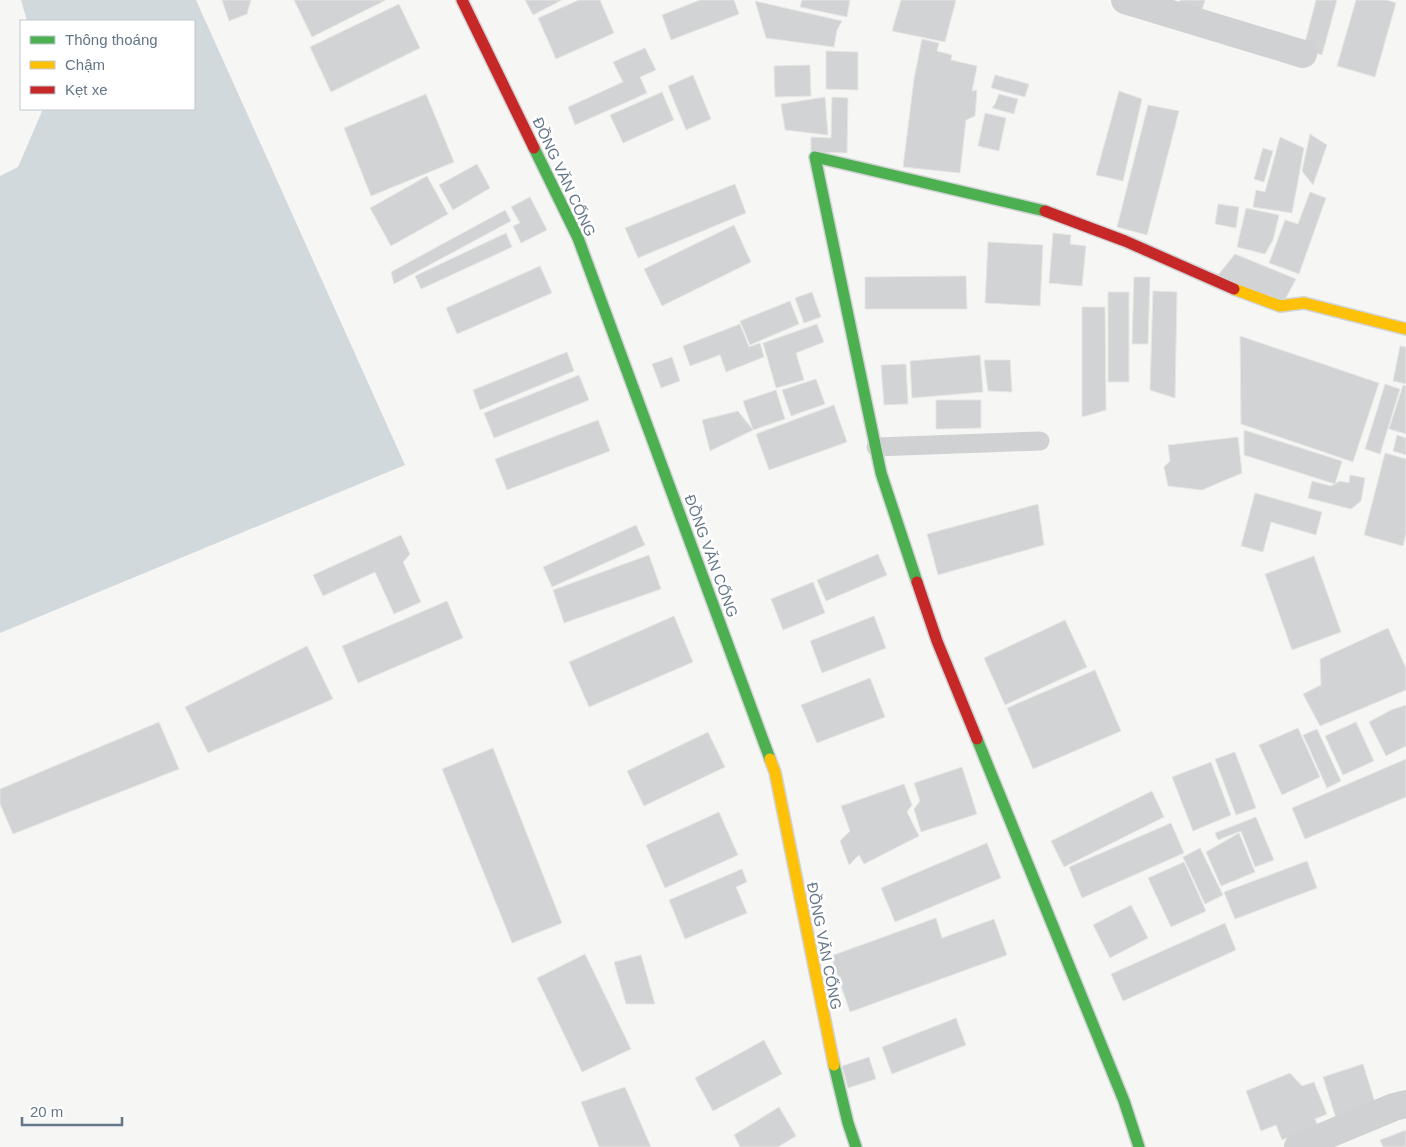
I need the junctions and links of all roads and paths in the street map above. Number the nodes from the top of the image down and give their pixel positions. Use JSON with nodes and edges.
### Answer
{"nodes":[{"id":1,"x":462,"y":0,"type":"edge"},
{"id":2,"x":1125,"y":0,"type":"edge"},
{"id":3,"x":1303,"y":54,"type":"dead end"},
{"id":4,"x":1406,"y":329,"type":"edge"},
{"id":5,"x":1040,"y":441,"type":"dead end"},
{"id":6,"x":876,"y":447,"type":"junction"},
{"id":7,"x":1406,"y":1104,"type":"edge"},
{"id":8,"x":856,"y":1147,"type":"edge"},
{"id":9,"x":1139,"y":1147,"type":"edge"},
{"id":10,"x":1298,"y":1147,"type":"edge"}],
"edges":[{"from":1,"to":8,"type":"street","name":"ĐỒNG VĂN CỐNG"},
{"from":2,"to":3,"type":"street"},
{"from":4,"to":6,"type":"street"},
{"from":5,"to":6,"type":"lane"},
{"from":6,"to":9,"type":"street"},
{"from":7,"to":10,"type":"street"}]}
